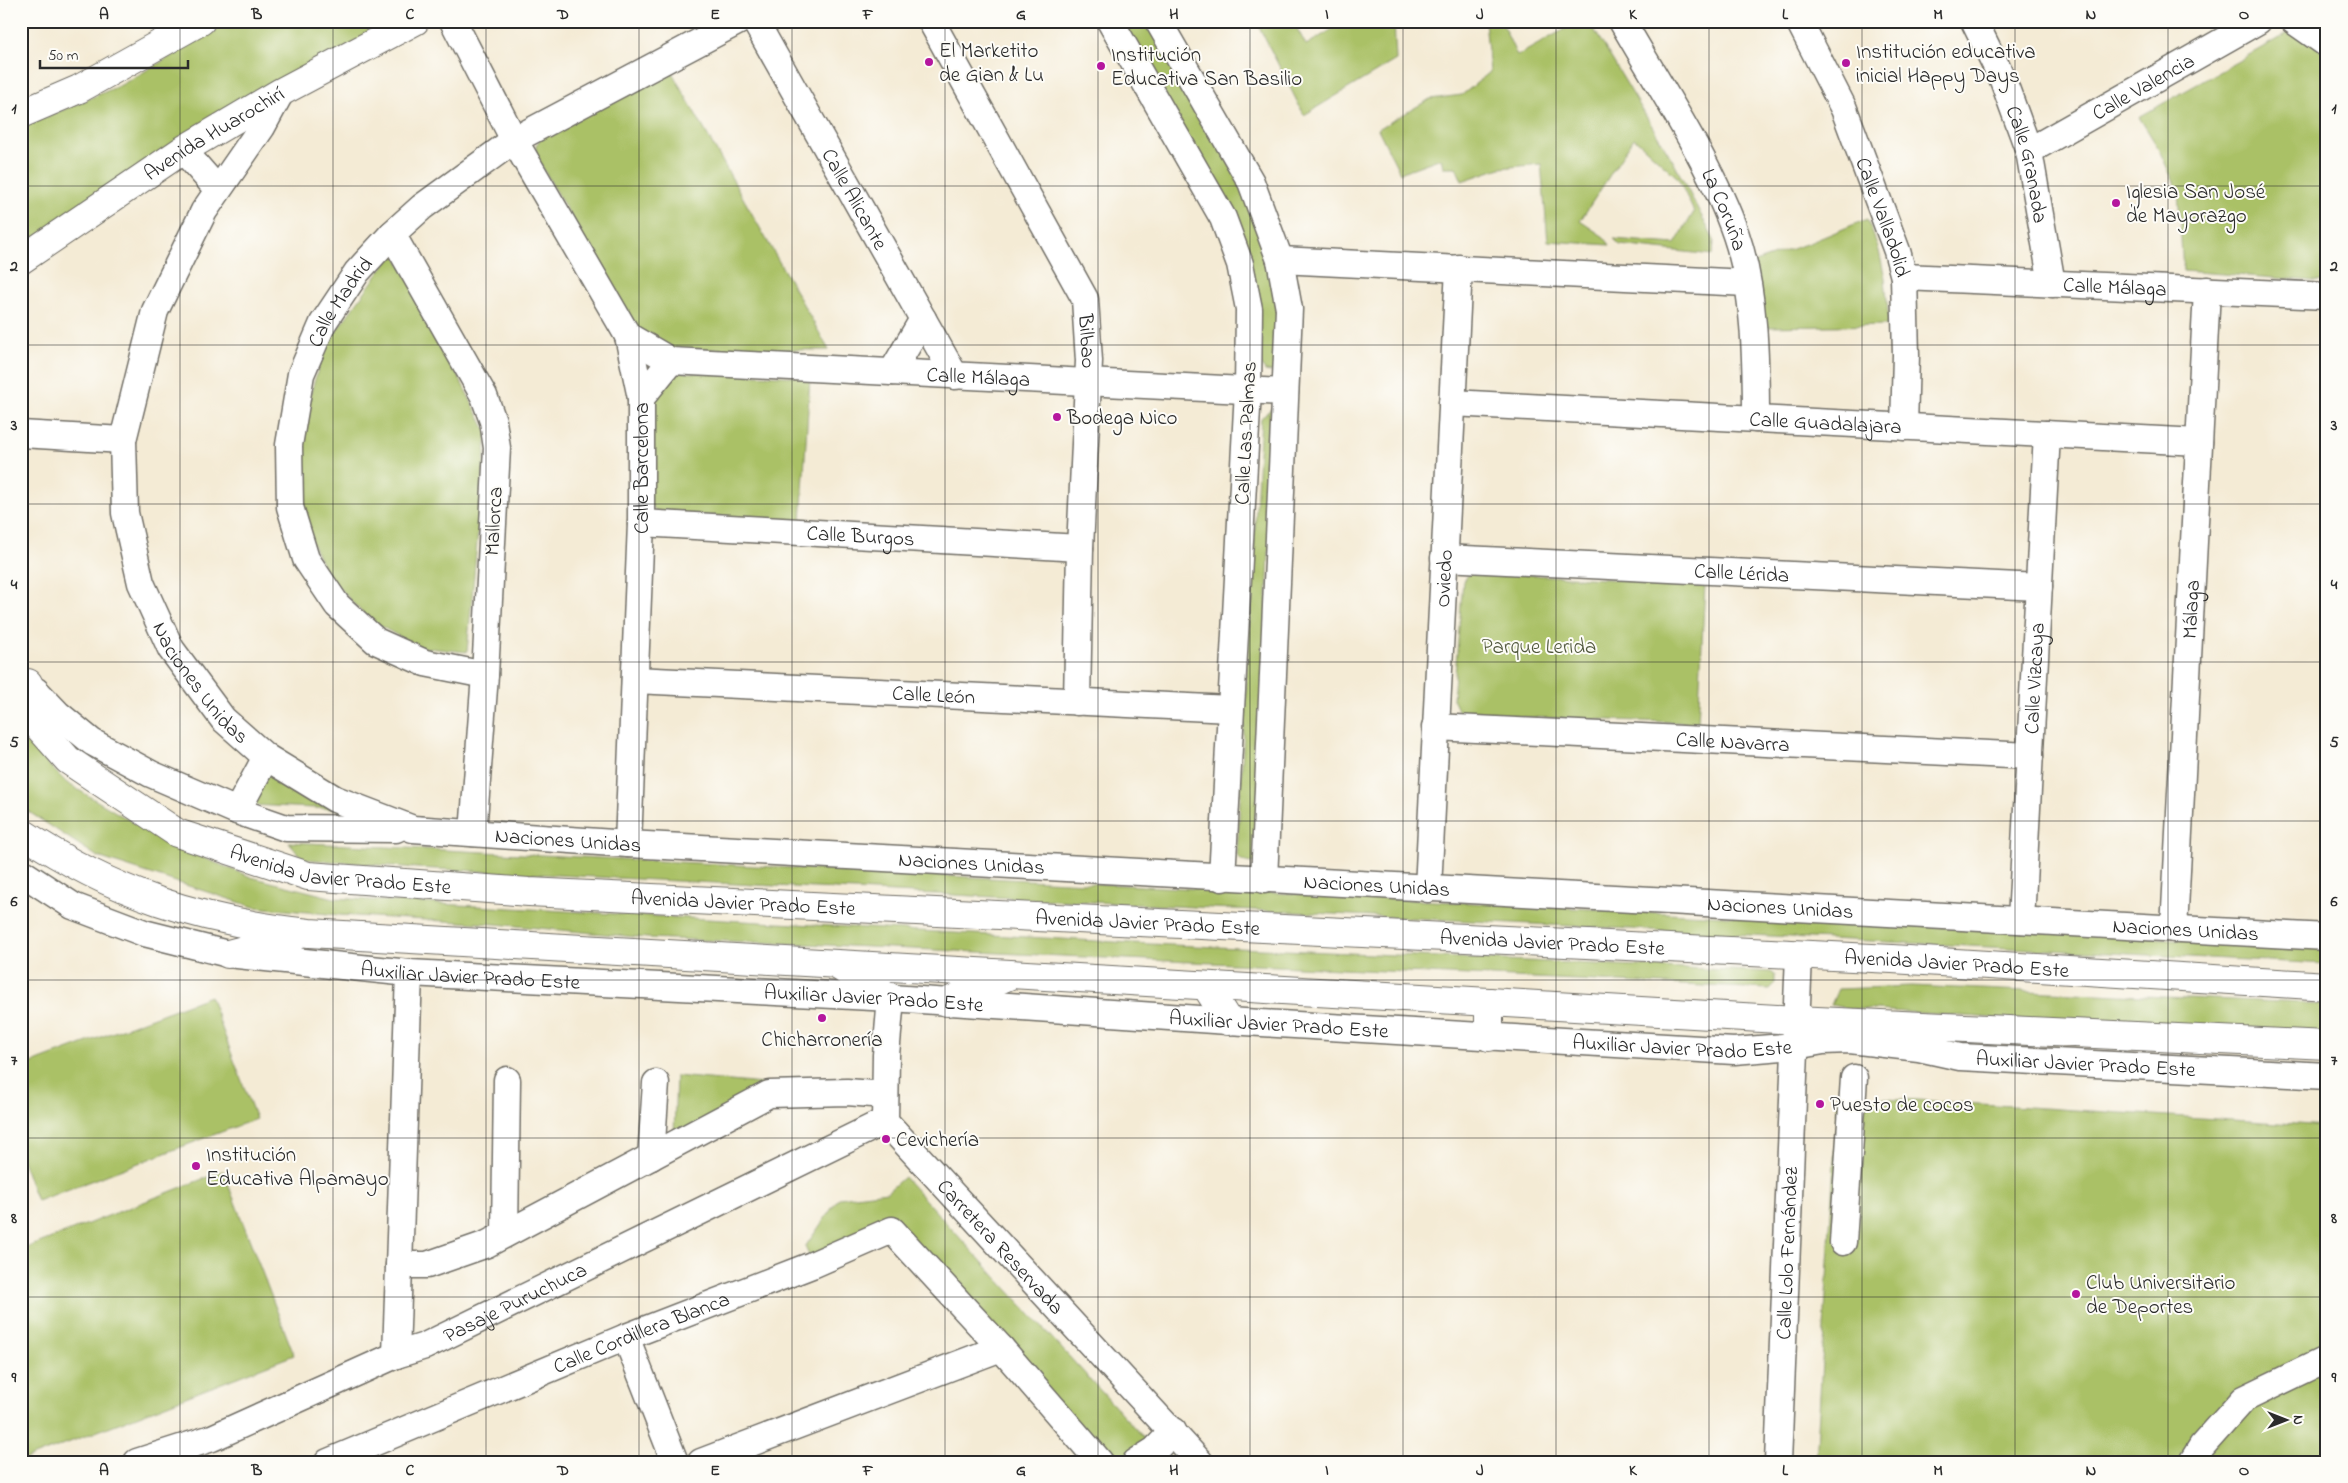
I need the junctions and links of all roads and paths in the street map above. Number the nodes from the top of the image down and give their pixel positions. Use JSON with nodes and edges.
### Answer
{"nodes":[{"id":1,"x":201,"y":21,"type":"edge"},
{"id":2,"x":415,"y":21,"type":"edge"},
{"id":3,"x":453,"y":21,"type":"edge"},
{"id":4,"x":739,"y":21,"type":"edge"},
{"id":5,"x":755,"y":21,"type":"edge"},
{"id":6,"x":931,"y":21,"type":"edge"},
{"id":7,"x":1110,"y":21,"type":"edge"},
{"id":8,"x":1158,"y":21,"type":"edge"},
{"id":9,"x":1622,"y":21,"type":"edge"},
{"id":10,"x":1799,"y":21,"type":"edge"},
{"id":11,"x":1974,"y":21,"type":"edge"},
{"id":12,"x":2258,"y":21,"type":"edge"},
{"id":13,"x":2294,"y":21,"type":"edge"},
{"id":14,"x":2327,"y":44,"type":"edge"},
{"id":15,"x":281,"y":92,"type":"junction"},
{"id":16,"x":21,"y":114,"type":"edge"},
{"id":17,"x":514,"y":140,"type":"junction"},
{"id":18,"x":183,"y":150,"type":"junction"},
{"id":19,"x":2029,"y":151,"type":"junction"},
{"id":20,"x":218,"y":190,"type":"junction"},
{"id":21,"x":392,"y":234,"type":"junction"},
{"id":22,"x":21,"y":260,"type":"edge"},
{"id":23,"x":1280,"y":260,"type":"junction"},
{"id":24,"x":1459,"y":268,"type":"junction"},
{"id":25,"x":1904,"y":277,"type":"junction"},
{"id":26,"x":1747,"y":283,"type":"junction"},
{"id":27,"x":2052,"y":284,"type":"junction"},
{"id":28,"x":2207,"y":290,"type":"junction"},
{"id":29,"x":2327,"y":296,"type":"edge"},
{"id":30,"x":923,"y":319,"type":"junction"},
{"id":31,"x":628,"y":336,"type":"junction"},
{"id":32,"x":671,"y":361,"type":"junction"},
{"id":33,"x":892,"y":372,"type":"junction"},
{"id":34,"x":955,"y":376,"type":"junction"},
{"id":35,"x":1088,"y":382,"type":"junction"},
{"id":36,"x":1248,"y":390,"type":"junction"},
{"id":37,"x":1285,"y":392,"type":"junction"},
{"id":38,"x":641,"y":398,"type":"junction"},
{"id":39,"x":1452,"y":403,"type":"junction"},
{"id":40,"x":1756,"y":419,"type":"junction"},
{"id":41,"x":1904,"y":427,"type":"junction"},
{"id":42,"x":21,"y":434,"type":"edge"},
{"id":43,"x":2047,"y":434,"type":"junction"},
{"id":44,"x":122,"y":440,"type":"junction"},
{"id":45,"x":2199,"y":442,"type":"junction"},
{"id":46,"x":641,"y":523,"type":"junction"},
{"id":47,"x":1080,"y":548,"type":"junction"},
{"id":48,"x":1444,"y":558,"type":"junction"},
{"id":49,"x":2039,"y":587,"type":"junction"},
{"id":50,"x":485,"y":675,"type":"junction"},
{"id":51,"x":636,"y":680,"type":"junction"},
{"id":52,"x":23,"y":688,"type":"edge"},
{"id":53,"x":1077,"y":702,"type":"junction"},
{"id":54,"x":1230,"y":709,"type":"junction"},
{"id":55,"x":1435,"y":727,"type":"junction"},
{"id":56,"x":2030,"y":756,"type":"junction"},
{"id":57,"x":266,"y":757,"type":"junction"},
{"id":58,"x":237,"y":811,"type":"junction"},
{"id":59,"x":413,"y":829,"type":"junction"},
{"id":60,"x":21,"y":832,"type":"edge"},
{"id":61,"x":472,"y":833,"type":"junction"},
{"id":62,"x":628,"y":844,"type":"junction"},
{"id":63,"x":21,"y":872,"type":"edge"},
{"id":64,"x":1222,"y":878,"type":"junction"},
{"id":65,"x":1264,"y":880,"type":"junction"},
{"id":66,"x":1428,"y":889,"type":"junction"},
{"id":67,"x":2021,"y":920,"type":"junction"},
{"id":68,"x":2174,"y":929,"type":"junction"},
{"id":69,"x":2327,"y":932,"type":"edge"},
{"id":70,"x":309,"y":933,"type":"junction"},
{"id":71,"x":2327,"y":937,"type":"edge"},
{"id":72,"x":228,"y":954,"type":"junction"},
{"id":73,"x":1799,"y":955,"type":"junction"},
{"id":74,"x":833,"y":963,"type":"junction"},
{"id":75,"x":409,"y":973,"type":"junction"},
{"id":76,"x":1012,"y":974,"type":"junction"},
{"id":77,"x":1206,"y":986,"type":"junction"},
{"id":78,"x":2327,"y":986,"type":"edge"},
{"id":79,"x":891,"y":998,"type":"junction"},
{"id":80,"x":947,"y":1002,"type":"junction"},
{"id":81,"x":1489,"y":1002,"type":"junction"},
{"id":82,"x":1228,"y":1021,"type":"junction"},
{"id":83,"x":1795,"y":1033,"type":"junction"},
{"id":84,"x":1489,"y":1037,"type":"junction"},
{"id":85,"x":2327,"y":1045,"type":"edge"},
{"id":86,"x":2327,"y":1076,"type":"edge"},
{"id":87,"x":1854,"y":1078,"type":"dead end"},
{"id":88,"x":507,"y":1080,"type":"dead end"},
{"id":89,"x":656,"y":1083,"type":"dead end"},
{"id":90,"x":885,"y":1108,"type":"junction"},
{"id":91,"x":651,"y":1157,"type":"junction"},
{"id":92,"x":505,"y":1234,"type":"junction"},
{"id":93,"x":1843,"y":1242,"type":"dead end"},
{"id":94,"x":399,"y":1265,"type":"junction"},
{"id":95,"x":626,"y":1336,"type":"junction"},
{"id":96,"x":1001,"y":1348,"type":"junction"},
{"id":97,"x":396,"y":1355,"type":"junction"},
{"id":98,"x":2327,"y":1358,"type":"edge"},
{"id":99,"x":1173,"y":1431,"type":"junction"},
{"id":100,"x":137,"y":1462,"type":"edge"},
{"id":101,"x":328,"y":1462,"type":"edge"},
{"id":102,"x":675,"y":1462,"type":"edge"},
{"id":103,"x":701,"y":1462,"type":"edge"},
{"id":104,"x":1100,"y":1462,"type":"edge"},
{"id":105,"x":1136,"y":1462,"type":"edge"},
{"id":106,"x":1200,"y":1462,"type":"edge"},
{"id":107,"x":1778,"y":1462,"type":"edge"},
{"id":108,"x":2192,"y":1462,"type":"edge"}],
"edges":[{"from":1,"to":16,"type":"main road"},
{"from":2,"to":15,"type":"main road","name":"Avenida Huarochirí"},
{"from":3,"to":17,"type":"street"},
{"from":4,"to":17,"type":"street","name":"Calle Madrid"},
{"from":5,"to":30,"type":"street","name":"Calle Alicante"},
{"from":6,"to":35,"type":"street","name":"Bilbao"},
{"from":7,"to":36,"type":"street","name":"Calle Las Palmas"},
{"from":8,"to":23,"type":"street","name":"Calle Las Palmas"},
{"from":9,"to":26,"type":"street","name":"La Coruña"},
{"from":10,"to":25,"type":"street","name":"Calle Valladolid"},
{"from":11,"to":19,"type":"street","name":"Calle Granada"},
{"from":12,"to":19,"type":"street","name":"Calle Valencia"},
{"from":13,"to":14,"type":"street"},
{"from":15,"to":18,"type":"main road","name":"Avenida Huarochirí"},
{"from":15,"to":20,"type":"street","name":"Naciones Unidas"},
{"from":17,"to":21,"type":"street","name":"Calle Madrid"},
{"from":17,"to":31,"type":"street"},
{"from":18,"to":20,"type":"street"},
{"from":18,"to":22,"type":"main road","name":"Avenida Huarochirí"},
{"from":19,"to":27,"type":"street","name":"Calle Granada"},
{"from":20,"to":44,"type":"street","name":"Naciones Unidas"},
{"from":21,"to":50,"type":"street","name":"Mallorca"},
{"from":21,"to":50,"type":"street","name":"Calle Madrid"},
{"from":23,"to":24,"type":"street"},
{"from":23,"to":37,"type":"street","name":"Calle Las Palmas"},
{"from":24,"to":26,"type":"street"},
{"from":24,"to":39,"type":"street","name":"Oviedo"},
{"from":25,"to":27,"type":"street","name":"Calle Málaga"},
{"from":25,"to":41,"type":"street","name":"Calle Valladolid"},
{"from":26,"to":40,"type":"street","name":"La Coruña"},
{"from":27,"to":28,"type":"street","name":"Calle Málaga"},
{"from":28,"to":29,"type":"street","name":"Calle Málaga"},
{"from":28,"to":45,"type":"street","name":"Málaga"},
{"from":30,"to":33,"type":"street"},
{"from":30,"to":34,"type":"street","name":"Calle Alicante"},
{"from":31,"to":32,"type":"street"},
{"from":31,"to":38,"type":"street"},
{"from":32,"to":33,"type":"street","name":"Calle Málaga"},
{"from":32,"to":38,"type":"street","name":"Calle Barcelona"},
{"from":33,"to":34,"type":"street","name":"Calle Málaga"},
{"from":34,"to":35,"type":"street","name":"Calle Málaga"},
{"from":35,"to":36,"type":"street","name":"Calle Málaga"},
{"from":35,"to":47,"type":"street","name":"Bilbao"},
{"from":36,"to":37,"type":"street","name":"Calle Málaga"},
{"from":36,"to":54,"type":"street","name":"Calle Las Palmas"},
{"from":37,"to":65,"type":"street","name":"Calle Las Palmas"},
{"from":38,"to":46,"type":"street","name":"Calle Barcelona"},
{"from":39,"to":40,"type":"street","name":"Calle Guadalajara"},
{"from":39,"to":48,"type":"street","name":"Oviedo"},
{"from":40,"to":41,"type":"street","name":"Calle Guadalajara"},
{"from":41,"to":43,"type":"street","name":"Calle Guadalajara"},
{"from":42,"to":44,"type":"street"},
{"from":43,"to":45,"type":"street","name":"Calle Guadalajara"},
{"from":43,"to":49,"type":"street","name":"Calle Vizcaya"},
{"from":44,"to":57,"type":"street","name":"Naciones Unidas"},
{"from":45,"to":68,"type":"street","name":"Málaga"},
{"from":46,"to":47,"type":"street","name":"Calle Burgos"},
{"from":46,"to":51,"type":"street","name":"Calle Barcelona"},
{"from":47,"to":53,"type":"street","name":"Bilbao"},
{"from":48,"to":49,"type":"street","name":"Calle Lérida"},
{"from":48,"to":55,"type":"street","name":"Oviedo"},
{"from":49,"to":56,"type":"street","name":"Calle Vizcaya"},
{"from":50,"to":61,"type":"street","name":"Mallorca"},
{"from":51,"to":53,"type":"street","name":"Calle León"},
{"from":51,"to":62,"type":"street","name":"Calle Barcelona"},
{"from":52,"to":58,"type":"street"},
{"from":52,"to":73,"type":"main road","name":"Avenida Javier Prado Este"},
{"from":53,"to":54,"type":"street","name":"Calle León"},
{"from":54,"to":64,"type":"street","name":"Calle Las Palmas"},
{"from":55,"to":56,"type":"street","name":"Calle Navarra"},
{"from":55,"to":66,"type":"street","name":"Oviedo"},
{"from":56,"to":67,"type":"street","name":"Calle Vizcaya"},
{"from":57,"to":58,"type":"street"},
{"from":57,"to":59,"type":"street","name":"Naciones Unidas"},
{"from":58,"to":59,"type":"street"},
{"from":59,"to":61,"type":"street","name":"Naciones Unidas"},
{"from":60,"to":70,"type":"main road"},
{"from":61,"to":62,"type":"street","name":"Naciones Unidas"},
{"from":62,"to":64,"type":"street","name":"Naciones Unidas"},
{"from":63,"to":72,"type":"street","name":"Auxiliar Javier Prado Este"},
{"from":64,"to":65,"type":"street","name":"Naciones Unidas"},
{"from":65,"to":66,"type":"street","name":"Naciones Unidas"},
{"from":66,"to":67,"type":"street","name":"Naciones Unidas"},
{"from":67,"to":68,"type":"street","name":"Naciones Unidas"},
{"from":68,"to":71,"type":"street","name":"Naciones Unidas"},
{"from":69,"to":71,"type":"street"},
{"from":70,"to":72,"type":"main road"},
{"from":70,"to":74,"type":"main road"},
{"from":72,"to":75,"type":"street","name":"Auxiliar Javier Prado Este"},
{"from":73,"to":78,"type":"main road","name":"Avenida Javier Prado Este"},
{"from":73,"to":83,"type":"street"},
{"from":74,"to":76,"type":"main road"},
{"from":74,"to":79,"type":"main road"},
{"from":75,"to":79,"type":"street","name":"Auxiliar Javier Prado Este"},
{"from":75,"to":94,"type":"street"},
{"from":76,"to":77,"type":"main road"},
{"from":76,"to":80,"type":"main road"},
{"from":77,"to":81,"type":"main road"},
{"from":77,"to":82,"type":"main road"},
{"from":79,"to":80,"type":"street","name":"Auxiliar Javier Prado Este"},
{"from":79,"to":90,"type":"street"},
{"from":80,"to":82,"type":"street","name":"Auxiliar Javier Prado Este"},
{"from":81,"to":83,"type":"main road"},
{"from":81,"to":84,"type":"main road"},
{"from":82,"to":84,"type":"street","name":"Auxiliar Javier Prado Este"},
{"from":83,"to":84,"type":"street","name":"Auxiliar Javier Prado Este"},
{"from":83,"to":85,"type":"main road"},
{"from":83,"to":86,"type":"street","name":"Auxiliar Javier Prado Este"},
{"from":83,"to":107,"type":"street","name":"Calle Lolo Fernández"},
{"from":87,"to":93,"type":"street"},
{"from":88,"to":92,"type":"street"},
{"from":89,"to":91,"type":"street"},
{"from":90,"to":91,"type":"street"},
{"from":90,"to":97,"type":"street","name":"Pasaje Puruchuca"},
{"from":90,"to":99,"type":"street","name":"Carretera Reservada"},
{"from":91,"to":92,"type":"street"},
{"from":92,"to":94,"type":"street"},
{"from":94,"to":97,"type":"street"},
{"from":95,"to":96,"type":"street","name":"Calle Cordillera Blanca"},
{"from":95,"to":101,"type":"street","name":"Calle Cordillera Blanca"},
{"from":95,"to":102,"type":"street"},
{"from":96,"to":103,"type":"street"},
{"from":96,"to":104,"type":"street"},
{"from":97,"to":100,"type":"street","name":"Pasaje Puruchuca"},
{"from":98,"to":108,"type":"street"},
{"from":99,"to":105,"type":"street"},
{"from":99,"to":106,"type":"street","name":"Carretera Reservada"}]}
